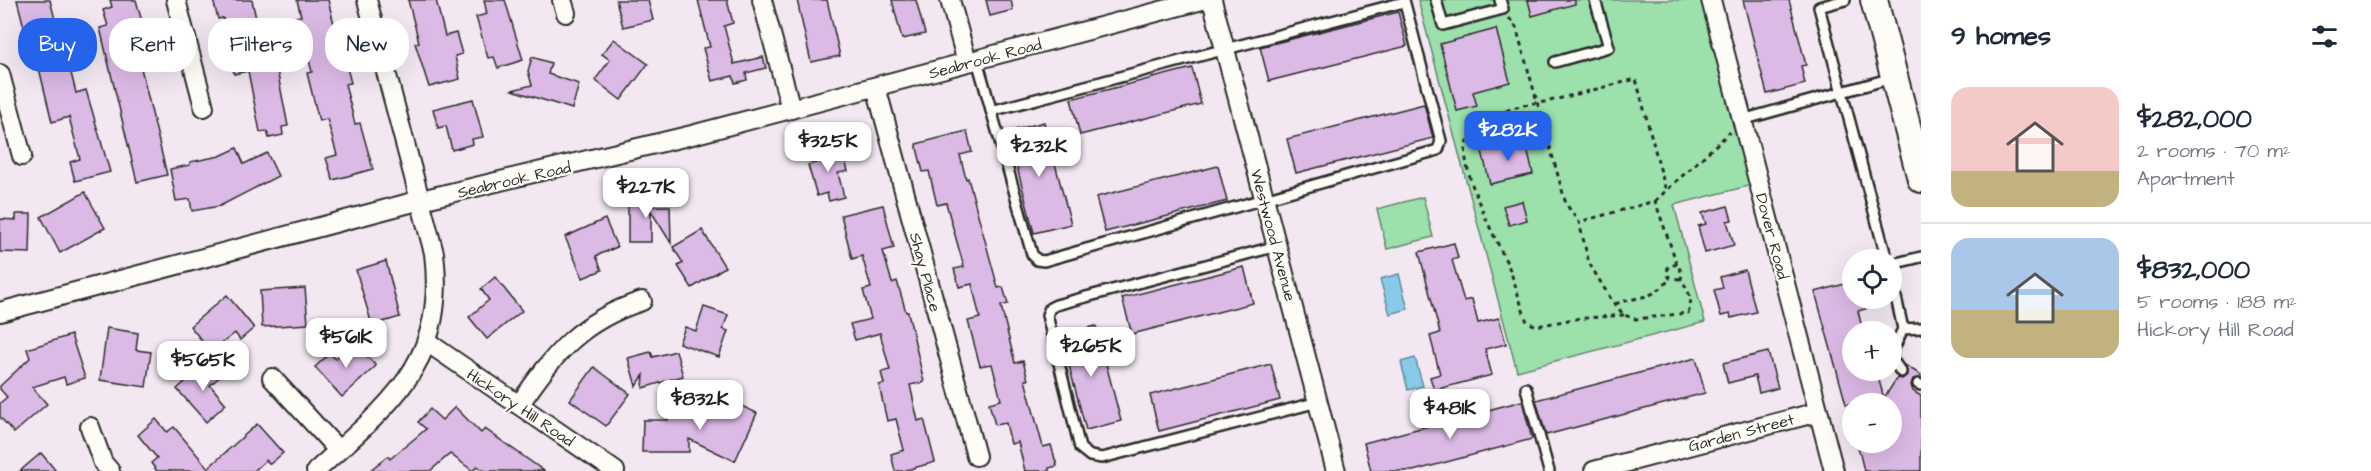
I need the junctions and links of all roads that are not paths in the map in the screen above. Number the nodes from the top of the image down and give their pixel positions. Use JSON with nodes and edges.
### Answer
{"nodes":[{"id":1,"x":176,"y":0,"type":"edge"},
{"id":2,"x":367,"y":0,"type":"edge"},
{"id":3,"x":762,"y":0,"type":"edge"},
{"id":4,"x":950,"y":0,"type":"edge"},
{"id":5,"x":1202,"y":0,"type":"edge"},
{"id":6,"x":1212,"y":0,"type":"edge"},
{"id":7,"x":1436,"y":0,"type":"edge"},
{"id":8,"x":1595,"y":0,"type":"edge"},
{"id":9,"x":1711,"y":0,"type":"edge"},
{"id":10,"x":1845,"y":0,"type":"edge"},
{"id":11,"x":1874,"y":0,"type":"edge"},
{"id":12,"x":1404,"y":1,"type":"edge"},
{"id":13,"x":1501,"y":4,"type":"edge"},
{"id":14,"x":1140,"y":8,"type":"edge"},
{"id":15,"x":1225,"y":50,"type":"junction"},
{"id":16,"x":972,"y":61,"type":"junction"},
{"id":17,"x":1556,"y":62,"type":"dead end"},
{"id":18,"x":0,"y":74,"type":"edge"},
{"id":19,"x":1894,"y":78,"type":"junction"},
{"id":20,"x":876,"y":87,"type":"junction"},
{"id":21,"x":1842,"y":92,"type":"junction"},
{"id":22,"x":204,"y":107,"type":"dead end"},
{"id":23,"x":791,"y":109,"type":"junction"},
{"id":24,"x":991,"y":111,"type":"junction"},
{"id":25,"x":1743,"y":120,"type":"junction"},
{"id":26,"x":22,"y":156,"type":"dead end"},
{"id":27,"x":1921,"y":179,"type":"edge"},
{"id":28,"x":1264,"y":198,"type":"junction"},
{"id":29,"x":421,"y":200,"type":"junction"},
{"id":30,"x":1277,"y":246,"type":"junction"},
{"id":31,"x":1884,"y":249,"type":"edge"},
{"id":32,"x":1921,"y":257,"type":"edge"},
{"id":33,"x":1902,"y":262,"type":"edge"},
{"id":34,"x":642,"y":301,"type":"dead end"},
{"id":35,"x":1899,"y":309,"type":"edge"},
{"id":36,"x":0,"y":312,"type":"edge"},
{"id":37,"x":1921,"y":328,"type":"edge"},
{"id":38,"x":1903,"y":329,"type":"joint"},
{"id":39,"x":427,"y":342,"type":"junction"},
{"id":40,"x":272,"y":378,"type":"dead end"},
{"id":41,"x":1526,"y":388,"type":"dead end"},
{"id":42,"x":1318,"y":402,"type":"junction"},
{"id":43,"x":519,"y":405,"type":"junction"},
{"id":44,"x":1818,"y":412,"type":"junction"},
{"id":45,"x":90,"y":428,"type":"dead end"},
{"id":46,"x":338,"y":450,"type":"junction"},
{"id":47,"x":976,"y":456,"type":"dead end"},
{"id":48,"x":110,"y":471,"type":"edge"},
{"id":49,"x":316,"y":471,"type":"edge"},
{"id":50,"x":615,"y":471,"type":"edge"},
{"id":51,"x":1336,"y":471,"type":"edge"},
{"id":52,"x":1548,"y":471,"type":"edge"},
{"id":53,"x":1594,"y":471,"type":"edge"},
{"id":54,"x":1834,"y":471,"type":"edge"}],
"edges":[{"from":1,"to":22,"type":"street"},
{"from":2,"to":29,"type":"street"},
{"from":3,"to":23,"type":"street"},
{"from":4,"to":16,"type":"street"},
{"from":5,"to":14,"type":"street","name":"Seabrook Road"},
{"from":6,"to":15,"type":"street","name":"Westwood Avenue"},
{"from":7,"to":13,"type":"lane"},
{"from":8,"to":17,"type":"lane"},
{"from":9,"to":25,"type":"street","name":"Dover Road"},
{"from":10,"to":21,"type":"lane"},
{"from":11,"to":19,"type":"street"},
{"from":12,"to":15,"type":"lane"},
{"from":12,"to":28,"type":"lane"},
{"from":14,"to":16,"type":"street","name":"Seabrook Road"},
{"from":15,"to":24,"type":"lane"},
{"from":15,"to":28,"type":"street","name":"Westwood Avenue"},
{"from":16,"to":20,"type":"street","name":"Seabrook Road"},
{"from":16,"to":24,"type":"lane"},
{"from":18,"to":26,"type":"street"},
{"from":19,"to":21,"type":"lane"},
{"from":19,"to":27,"type":"street"},
{"from":20,"to":23,"type":"street","name":"Seabrook Road"},
{"from":20,"to":47,"type":"street","name":"Shay Place"},
{"from":21,"to":25,"type":"lane"},
{"from":21,"to":31,"type":"lane"},
{"from":23,"to":29,"type":"street","name":"Seabrook Road"},
{"from":24,"to":28,"type":"lane"},
{"from":25,"to":44,"type":"street","name":"Dover Road"},
{"from":28,"to":30,"type":"street","name":"Westwood Avenue"},
{"from":29,"to":36,"type":"street","name":"Seabrook Road"},
{"from":29,"to":39,"type":"street"},
{"from":30,"to":42,"type":"street","name":"Westwood Avenue"},
{"from":30,"to":42,"type":"lane"},
{"from":32,"to":33,"type":"lane"},
{"from":34,"to":43,"type":"street"},
{"from":35,"to":38,"type":"lane"},
{"from":37,"to":38,"type":"lane"},
{"from":39,"to":43,"type":"street","name":"Hickory Hill Road"},
{"from":39,"to":46,"type":"street"},
{"from":40,"to":46,"type":"street"},
{"from":41,"to":52,"type":"lane"},
{"from":42,"to":51,"type":"street","name":"Westwood Avenue"},
{"from":43,"to":50,"type":"street","name":"Hickory Hill Road"},
{"from":44,"to":53,"type":"street","name":"Garden Street"},
{"from":44,"to":54,"type":"street","name":"Dover Road"},
{"from":45,"to":48,"type":"street"},
{"from":46,"to":49,"type":"street"}]}
